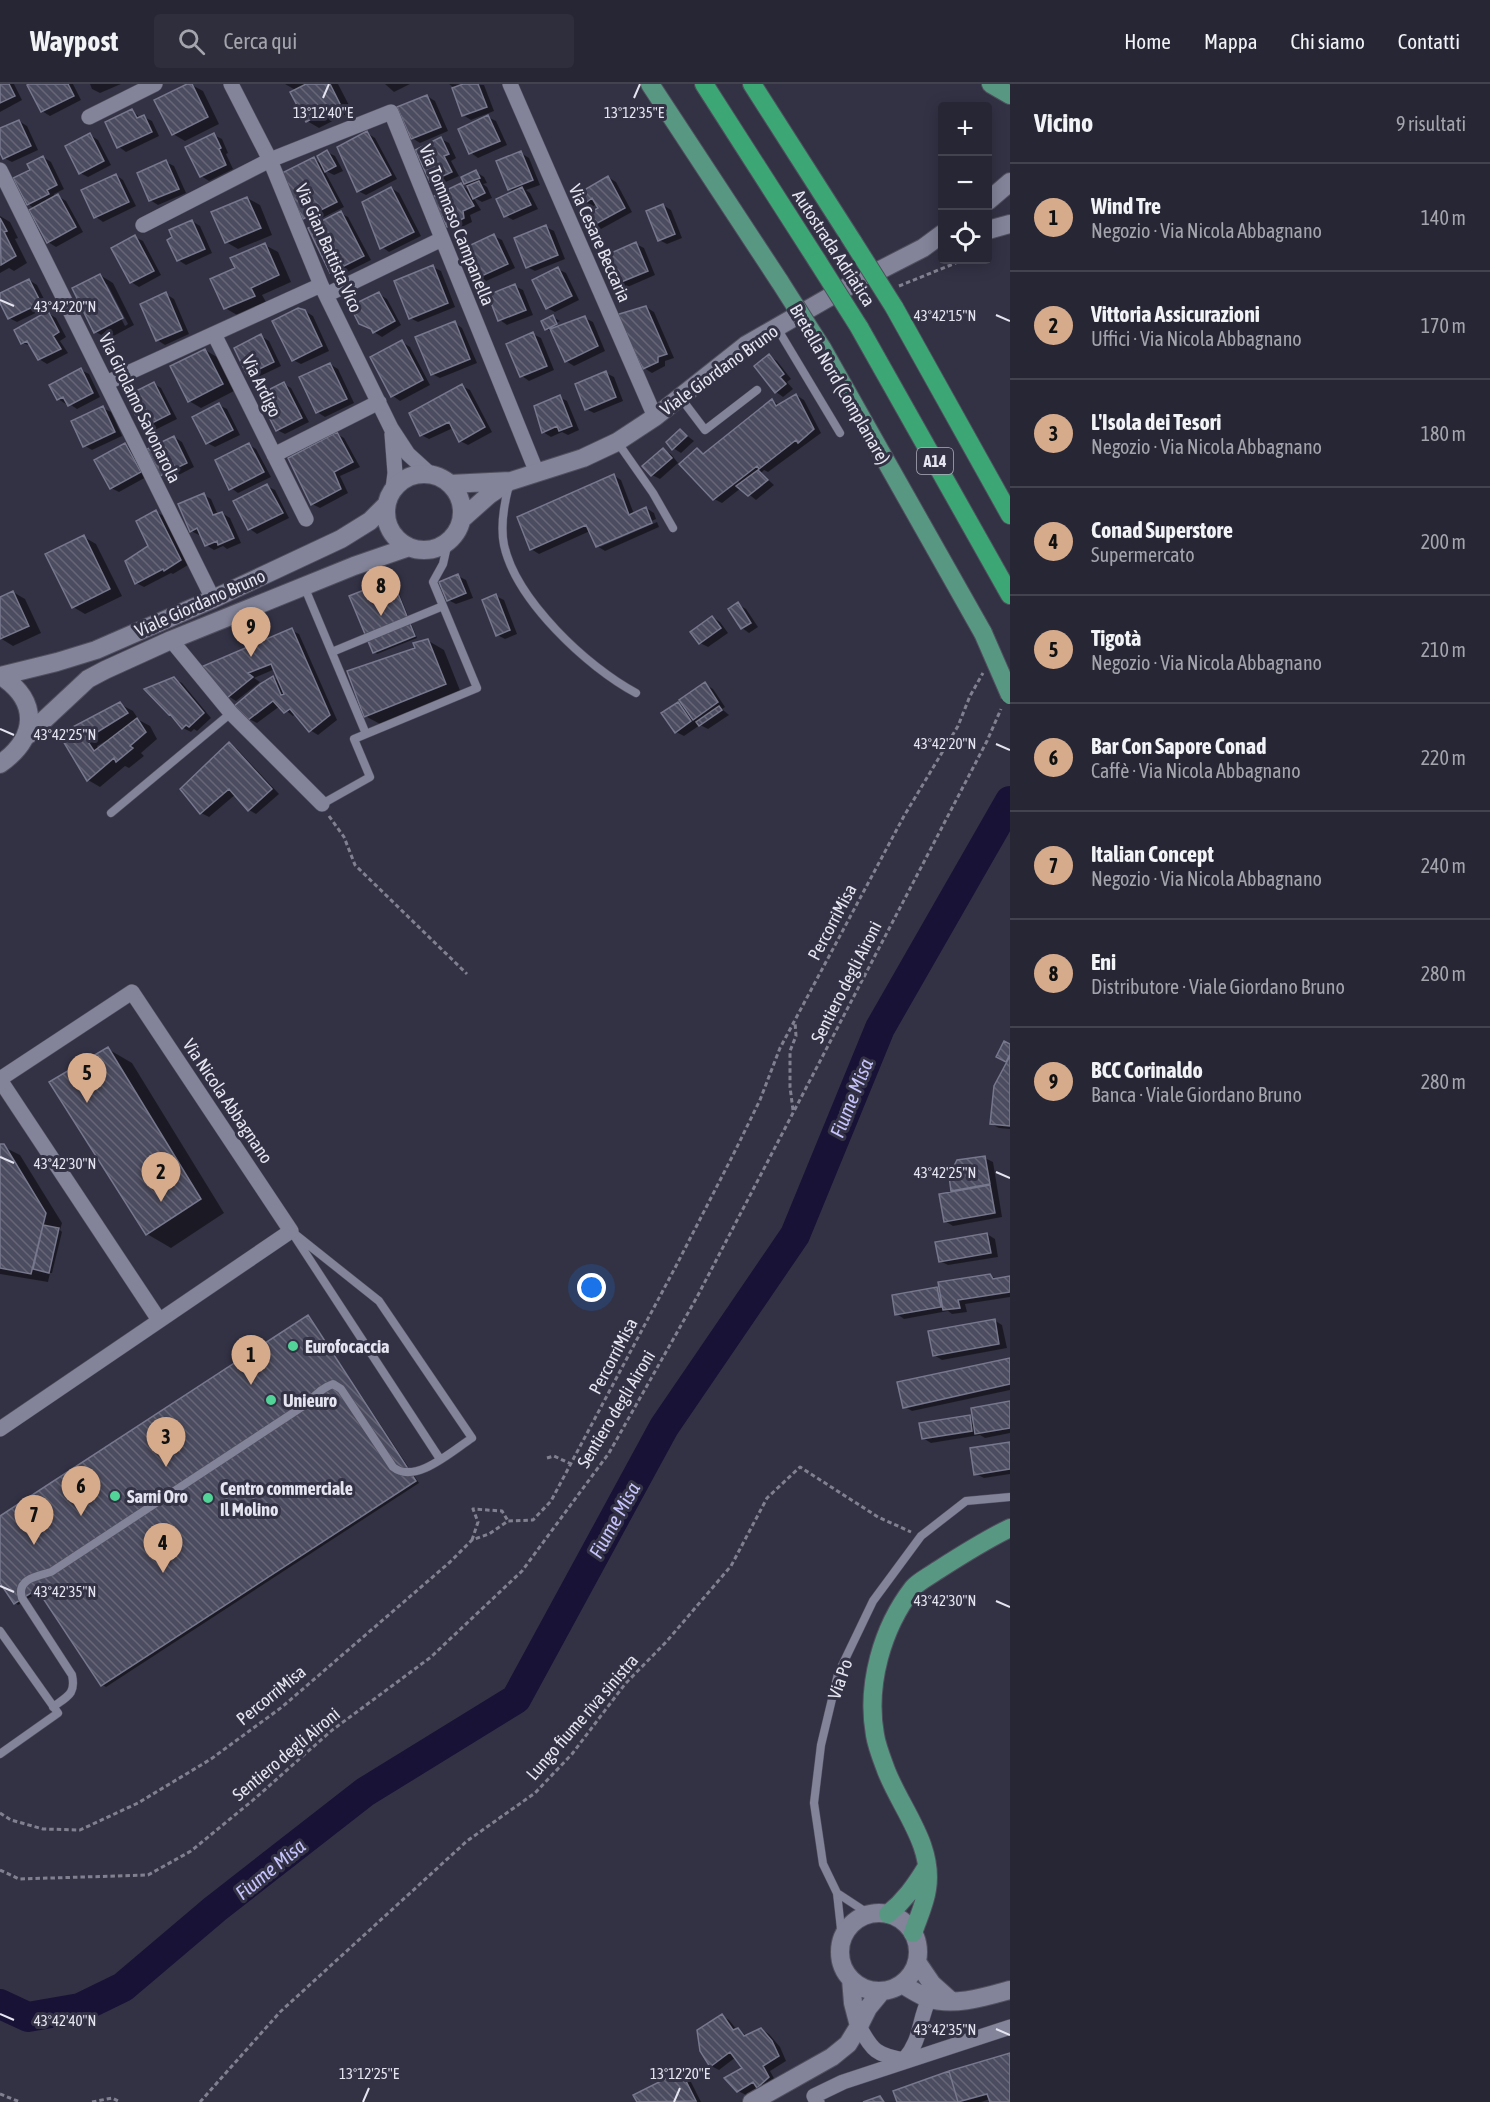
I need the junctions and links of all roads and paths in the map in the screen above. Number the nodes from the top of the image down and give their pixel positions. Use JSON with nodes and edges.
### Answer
{"nodes":[{"id":1,"x":155,"y":84,"type":"edge"},
{"id":2,"x":231,"y":84,"type":"edge"},
{"id":3,"x":510,"y":84,"type":"edge"},
{"id":4,"x":650,"y":84,"type":"edge"},
{"id":5,"x":704,"y":84,"type":"edge"},
{"id":6,"x":752,"y":84,"type":"edge"},
{"id":7,"x":89,"y":117,"type":"dead end"},
{"id":8,"x":270,"y":160,"type":"junction"},
{"id":9,"x":0,"y":170,"type":"edge"},
{"id":10,"x":1010,"y":182,"type":"edge"},
{"id":11,"x":992,"y":197,"type":"edge"},
{"id":12,"x":1010,"y":224,"type":"edge"},
{"id":13,"x":143,"y":225,"type":"dead end"},
{"id":14,"x":992,"y":229,"type":"edge"},
{"id":15,"x":938,"y":237,"type":"edge"},
{"id":16,"x":442,"y":239,"type":"junction"},
{"id":17,"x":938,"y":244,"type":"edge"},
{"id":18,"x":923,"y":248,"type":"junction"},
{"id":19,"x":324,"y":290,"type":"junction"},
{"id":20,"x":776,"y":326,"type":"junction"},
{"id":21,"x":214,"y":334,"type":"junction"},
{"id":22,"x":106,"y":382,"type":"junction"},
{"id":23,"x":757,"y":390,"type":"dead end"},
{"id":24,"x":680,"y":397,"type":"junction"},
{"id":25,"x":379,"y":402,"type":"junction"},
{"id":26,"x":655,"y":417,"type":"junction"},
{"id":27,"x":391,"y":428,"type":"junction"},
{"id":28,"x":840,"y":433,"type":"dead end"},
{"id":29,"x":617,"y":442,"type":"junction"},
{"id":30,"x":274,"y":455,"type":"junction"},
{"id":31,"x":537,"y":473,"type":"junction"},
{"id":32,"x":430,"y":474,"type":"junction"},
{"id":33,"x":511,"y":481,"type":"junction"},
{"id":34,"x":450,"y":484,"type":"junction"},
{"id":35,"x":389,"y":497,"type":"junction"},
{"id":36,"x":1010,"y":515,"type":"edge"},
{"id":37,"x":306,"y":519,"type":"dead end"},
{"id":38,"x":462,"y":519,"type":"junction"},
{"id":39,"x":673,"y":528,"type":"dead end"},
{"id":40,"x":448,"y":542,"type":"junction"},
{"id":41,"x":409,"y":547,"type":"junction"},
{"id":42,"x":304,"y":586,"type":"junction"},
{"id":43,"x":1010,"y":595,"type":"edge"},
{"id":44,"x":213,"y":599,"type":"junction"},
{"id":45,"x":443,"y":606,"type":"junction"},
{"id":46,"x":171,"y":640,"type":"junction"},
{"id":47,"x":332,"y":652,"type":"junction"},
{"id":48,"x":985,"y":669,"type":"dead end"},
{"id":49,"x":1,"y":676,"type":"edge"},
{"id":50,"x":636,"y":693,"type":"dead end"},
{"id":51,"x":1008,"y":698,"type":"edge"},
{"id":52,"x":231,"y":713,"type":"junction"},
{"id":53,"x":366,"y":734,"type":"junction"},
{"id":54,"x":28,"y":735,"type":"junction"},
{"id":55,"x":0,"y":764,"type":"edge"},
{"id":56,"x":322,"y":804,"type":"junction"},
{"id":57,"x":111,"y":813,"type":"dead end"},
{"id":58,"x":467,"y":974,"type":"dead end"},
{"id":59,"x":795,"y":1020,"type":"junction"},
{"id":60,"x":0,"y":1079,"type":"edge"},
{"id":61,"x":793,"y":1112,"type":"junction"},
{"id":62,"x":291,"y":1231,"type":"junction"},
{"id":63,"x":159,"y":1320,"type":"junction"},
{"id":64,"x":0,"y":1429,"type":"edge"},
{"id":65,"x":547,"y":1458,"type":"dead end"},
{"id":66,"x":440,"y":1459,"type":"junction"},
{"id":67,"x":571,"y":1464,"type":"junction"},
{"id":68,"x":1010,"y":1497,"type":"edge"},
{"id":69,"x":508,"y":1521,"type":"junction"},
{"id":70,"x":1010,"y":1528,"type":"edge"},
{"id":71,"x":921,"y":1536,"type":"junction"},
{"id":72,"x":472,"y":1540,"type":"junction"},
{"id":73,"x":0,"y":1631,"type":"edge"},
{"id":74,"x":53,"y":1707,"type":"junction"},
{"id":75,"x":0,"y":1754,"type":"edge"},
{"id":76,"x":0,"y":1813,"type":"edge"},
{"id":77,"x":926,"y":1868,"type":"junction"},
{"id":78,"x":0,"y":1870,"type":"edge"},
{"id":79,"x":837,"y":1893,"type":"junction"},
{"id":80,"x":869,"y":1914,"type":"junction"},
{"id":81,"x":888,"y":1914,"type":"junction"},
{"id":82,"x":913,"y":1933,"type":"junction"},
{"id":83,"x":842,"y":1938,"type":"junction"},
{"id":84,"x":917,"y":1962,"type":"junction"},
{"id":85,"x":851,"y":1979,"type":"junction"},
{"id":86,"x":902,"y":1984,"type":"junction"},
{"id":87,"x":1010,"y":1990,"type":"edge"},
{"id":88,"x":882,"y":1991,"type":"junction"},
{"id":89,"x":929,"y":1999,"type":"junction"},
{"id":90,"x":951,"y":2001,"type":"junction"},
{"id":91,"x":860,"y":2026,"type":"junction"},
{"id":92,"x":1010,"y":2027,"type":"edge"},
{"id":93,"x":904,"y":2060,"type":"junction"},
{"id":94,"x":0,"y":2094,"type":"edge"},
{"id":95,"x":20,"y":2102,"type":"edge"},
{"id":96,"x":92,"y":2102,"type":"edge"},
{"id":97,"x":120,"y":2102,"type":"edge"},
{"id":98,"x":200,"y":2102,"type":"edge"},
{"id":99,"x":752,"y":2102,"type":"edge"},
{"id":100,"x":817,"y":2102,"type":"edge"}],
"edges":[{"from":1,"to":7,"type":"street"},
{"from":2,"to":8,"type":"street","name":"Via Gian Battista Vico"},
{"from":3,"to":26,"type":"street","name":"Via Cesare Beccaria"},
{"from":4,"to":51,"type":"main road","name":"Bretella Nord (Complanare)","bridge":true},
{"from":5,"to":43,"type":"highway","name":"Autostrada Adriatica","number":"A14","bridge":true},
{"from":6,"to":36,"type":"highway","name":"Autostrada Adriatica","number":"A14","bridge":true},
{"from":8,"to":13,"type":"street"},
{"from":8,"to":16,"type":"street","name":"Via Tommaso Campanella"},
{"from":8,"to":19,"type":"street","name":"Via Gian Battista Vico"},
{"from":9,"to":22,"type":"street","name":"Via Girolamo Savonarola"},
{"from":10,"to":11,"type":"main road"},
{"from":12,"to":14,"type":"main road"},
{"from":15,"to":18,"type":"main road"},
{"from":16,"to":19,"type":"street"},
{"from":16,"to":31,"type":"street","name":"Via Tommaso Campanella"},
{"from":17,"to":18,"type":"main road"},
{"from":18,"to":20,"type":"main road","name":"Viale Giordano Bruno"},
{"from":19,"to":21,"type":"street"},
{"from":19,"to":25,"type":"street","name":"Via Gian Battista Vico"},
{"from":20,"to":24,"type":"main road","name":"Viale Giordano Bruno"},
{"from":20,"to":28,"type":"lane"},
{"from":21,"to":22,"type":"street"},
{"from":21,"to":30,"type":"street","name":"Via Ardigo"},
{"from":22,"to":44,"type":"street","name":"Via Girolamo Savonarola"},
{"from":23,"to":24,"type":"lane"},
{"from":24,"to":26,"type":"main road","name":"Viale Giordano Bruno"},
{"from":25,"to":27,"type":"street","name":"Via Gian Battista Vico"},
{"from":25,"to":30,"type":"street"},
{"from":26,"to":29,"type":"main road","name":"Viale Giordano Bruno"},
{"from":27,"to":32,"type":"street","name":"Via Gian Battista Vico"},
{"from":27,"to":35,"type":"street","name":"Via Gian Battista Vico"},
{"from":29,"to":31,"type":"main road","name":"Viale Giordano Bruno"},
{"from":29,"to":39,"type":"lane"},
{"from":30,"to":37,"type":"street","name":"Via Ardigo"},
{"from":31,"to":33,"type":"main road","name":"Viale Giordano Bruno"},
{"from":32,"to":34,"type":"main road"},
{"from":32,"to":35,"type":"main road"},
{"from":33,"to":34,"type":"main road","name":"Viale Giordano Bruno"},
{"from":33,"to":38,"type":"main road","name":"Viale Giordano Bruno"},
{"from":33,"to":50,"type":"lane"},
{"from":34,"to":38,"type":"main road"},
{"from":35,"to":41,"type":"main road"},
{"from":35,"to":44,"type":"main road","name":"Viale Giordano Bruno"},
{"from":38,"to":40,"type":"main road"},
{"from":40,"to":41,"type":"main road"},
{"from":40,"to":45,"type":"lane"},
{"from":41,"to":42,"type":"main road","name":"Viale Giordano Bruno"},
{"from":42,"to":46,"type":"main road","name":"Viale Giordano Bruno"},
{"from":42,"to":47,"type":"lane"},
{"from":44,"to":49,"type":"main road","name":"Viale Giordano Bruno"},
{"from":45,"to":47,"type":"lane"},
{"from":45,"to":53,"type":"lane"},
{"from":46,"to":52,"type":"street"},
{"from":46,"to":54,"type":"main road","name":"Viale Giordano Bruno"},
{"from":47,"to":53,"type":"lane"},
{"from":48,"to":59,"type":"path","name":"PercorriMisa"},
{"from":49,"to":54,"type":"main road","name":"Viale Giordano Bruno"},
{"from":51,"to":61,"type":"path","name":"Sentiero degli Aironi"},
{"from":52,"to":56,"type":"street"},
{"from":52,"to":57,"type":"lane"},
{"from":53,"to":56,"type":"lane"},
{"from":54,"to":55,"type":"main road","name":"Viale Giordano Bruno"},
{"from":56,"to":58,"type":"path"},
{"from":59,"to":61,"type":"path"},
{"from":59,"to":67,"type":"path","name":"PercorriMisa"},
{"from":60,"to":62,"type":"street","name":"Via Nicola Abbagnano"},
{"from":60,"to":63,"type":"street","name":"Via Nicola Abbagnano"},
{"from":61,"to":78,"type":"path","name":"Sentiero degli Aironi"},
{"from":62,"to":63,"type":"street"},
{"from":62,"to":66,"type":"lane"},
{"from":62,"to":66,"type":"lane"},
{"from":63,"to":64,"type":"street"},
{"from":65,"to":67,"type":"path"},
{"from":66,"to":74,"type":"lane"},
{"from":67,"to":69,"type":"path","name":"PercorriMisa"},
{"from":68,"to":71,"type":"lane","name":"Via Po"},
{"from":69,"to":72,"type":"path","name":"PercorriMisa"},
{"from":69,"to":72,"type":"path"},
{"from":70,"to":77,"type":"main road"},
{"from":71,"to":79,"type":"lane","name":"Via Po"},
{"from":71,"to":98,"type":"path","name":"Lungo fiume riva sinistra"},
{"from":72,"to":76,"type":"path","name":"PercorriMisa"},
{"from":73,"to":74,"type":"lane"},
{"from":74,"to":75,"type":"lane"},
{"from":77,"to":81,"type":"main road"},
{"from":77,"to":82,"type":"main road"},
{"from":79,"to":80,"type":"lane"},
{"from":79,"to":83,"type":"lane","name":"Via Po"},
{"from":80,"to":81,"type":"main road"},
{"from":80,"to":83,"type":"main road"},
{"from":81,"to":82,"type":"main road"},
{"from":82,"to":84,"type":"main road"},
{"from":83,"to":85,"type":"main road","name":"Via Po"},
{"from":84,"to":86,"type":"main road"},
{"from":84,"to":90,"type":"main road"},
{"from":85,"to":88,"type":"main road"},
{"from":85,"to":91,"type":"main road","name":"Via Po"},
{"from":86,"to":88,"type":"main road"},
{"from":86,"to":89,"type":"main road"},
{"from":87,"to":90,"type":"main road"},
{"from":88,"to":91,"type":"main road"},
{"from":89,"to":90,"type":"main road"},
{"from":89,"to":93,"type":"street"},
{"from":91,"to":93,"type":"street"},
{"from":91,"to":99,"type":"main road"},
{"from":92,"to":93,"type":"street"},
{"from":93,"to":100,"type":"street"},
{"from":94,"to":95,"type":"path"},
{"from":96,"to":97,"type":"path"}]}
